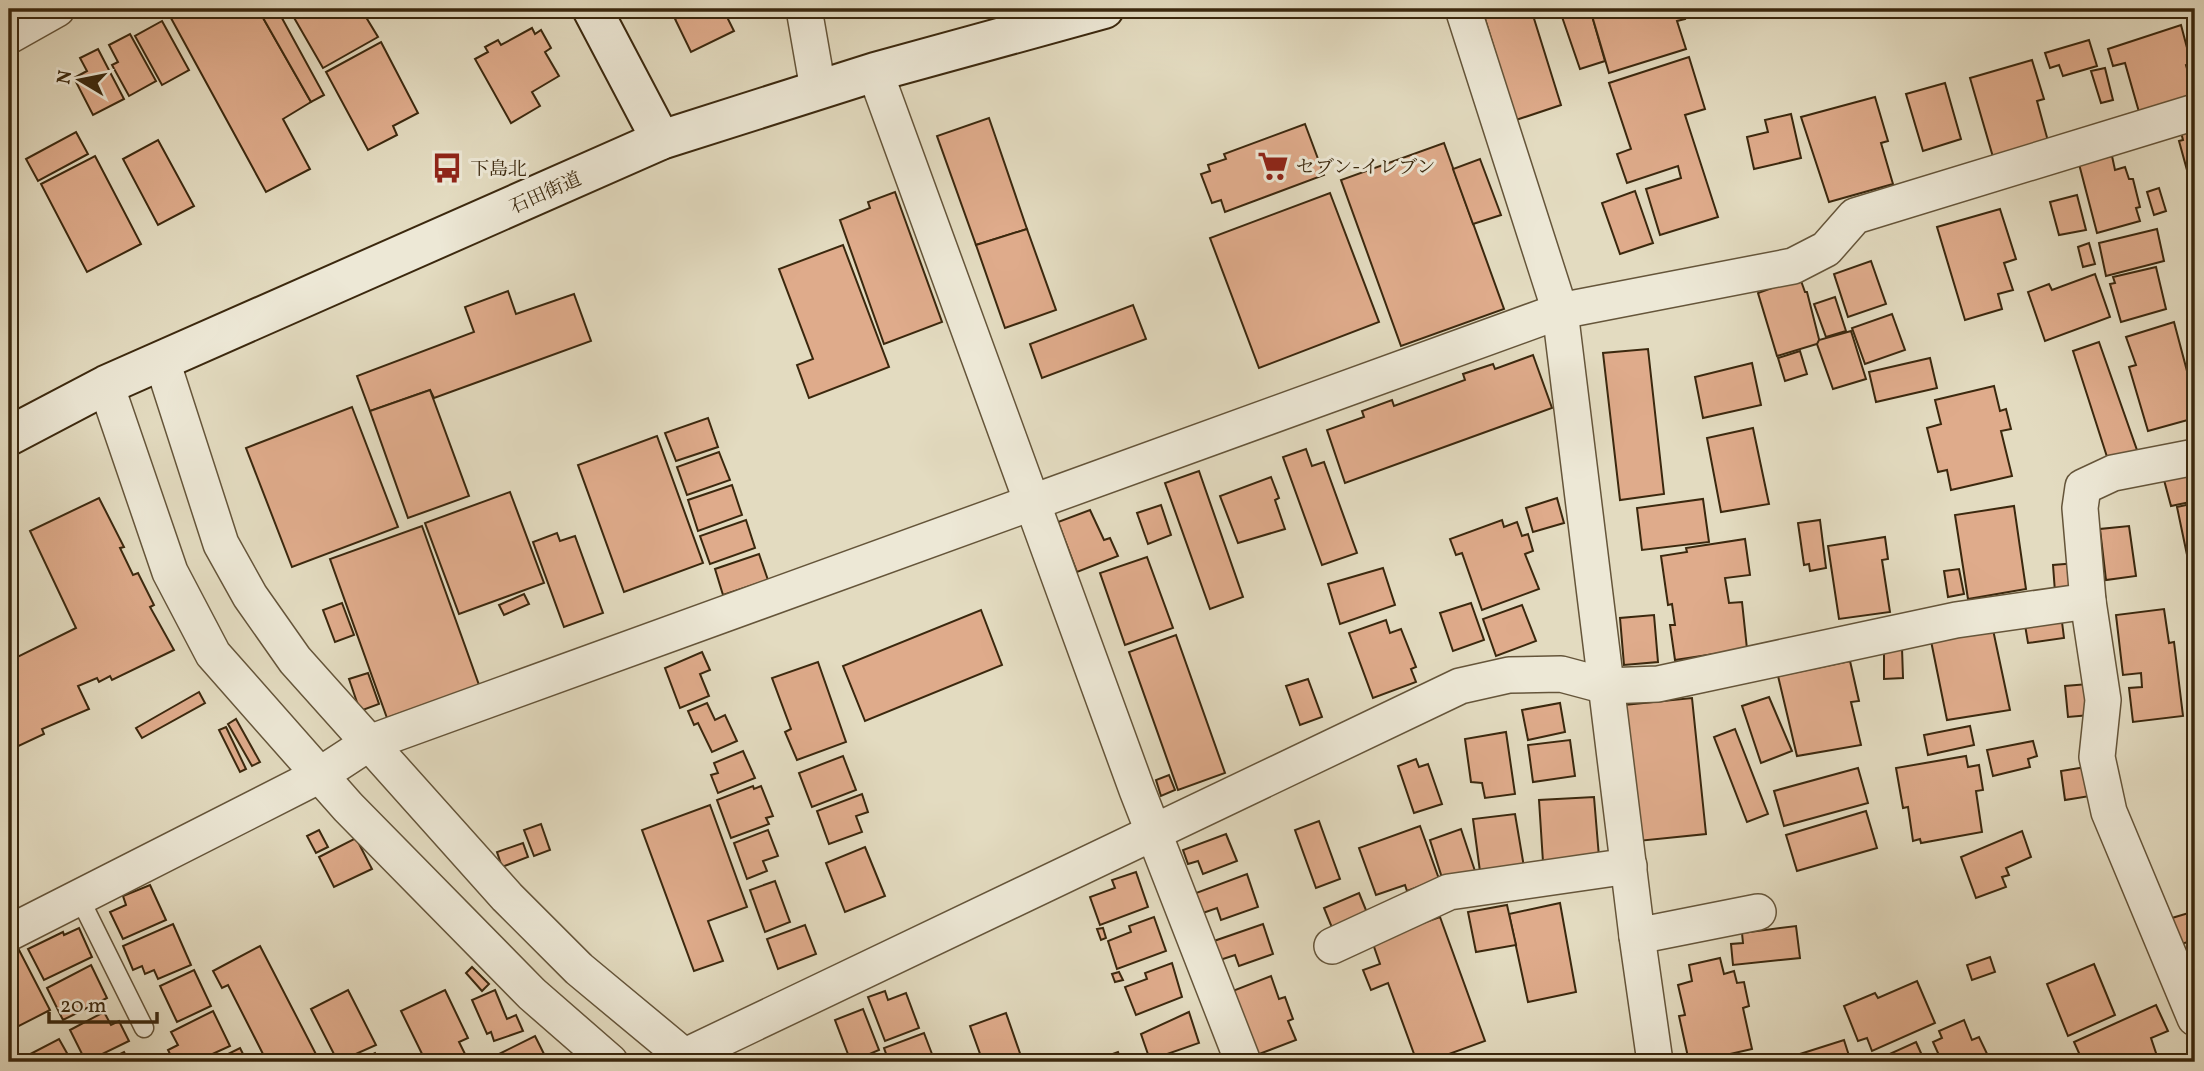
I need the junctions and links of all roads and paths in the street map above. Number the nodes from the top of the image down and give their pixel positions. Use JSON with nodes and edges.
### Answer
{"nodes":[{"id":1,"x":592,"y":9,"type":"edge"},
{"id":2,"x":804,"y":9,"type":"edge"},
{"id":3,"x":1104,"y":9,"type":"edge"},
{"id":4,"x":1462,"y":9,"type":"edge"},
{"id":5,"x":50,"y":10,"type":"edge"},
{"id":6,"x":9,"y":36,"type":"edge"},
{"id":7,"x":875,"y":72,"type":"junction"},
{"id":8,"x":817,"y":89,"type":"junction"},
{"id":9,"x":2195,"y":112,"type":"edge"},
{"id":10,"x":661,"y":140,"type":"junction"},
{"id":11,"x":1560,"y":311,"type":"junction"},
{"id":12,"x":162,"y":361,"type":"junction"},
{"id":13,"x":106,"y":385,"type":"junction"},
{"id":14,"x":9,"y":436,"type":"edge"},
{"id":15,"x":2195,"y":457,"type":"edge"},
{"id":16,"x":1032,"y":505,"type":"junction"},
{"id":17,"x":2088,"y":601,"type":"junction"},
{"id":18,"x":1606,"y":686,"type":"junction"},
{"id":19,"x":369,"y":743,"type":"junction"},
{"id":20,"x":320,"y":775,"type":"junction"},
{"id":21,"x":1154,"y":833,"type":"junction"},
{"id":22,"x":1629,"y":866,"type":"junction"},
{"id":23,"x":79,"y":897,"type":"junction"},
{"id":24,"x":1758,"y":912,"type":"dead end"},
{"id":25,"x":9,"y":933,"type":"edge"},
{"id":26,"x":1637,"y":936,"type":"junction"},
{"id":27,"x":1332,"y":946,"type":"dead end"},
{"id":28,"x":2195,"y":1018,"type":"edge"},
{"id":29,"x":145,"y":1028,"type":"dead end"},
{"id":30,"x":683,"y":1060,"type":"edge"},
{"id":31,"x":610,"y":1062,"type":"edge"},
{"id":32,"x":1242,"y":1062,"type":"edge"},
{"id":33,"x":1655,"y":1062,"type":"edge"}],
"edges":[{"from":1,"to":10,"type":"street"},
{"from":2,"to":8,"type":"street"},
{"from":3,"to":7,"type":"street","name":"石田街道"},
{"from":4,"to":11,"type":"street"},
{"from":5,"to":6,"type":"street"},
{"from":7,"to":8,"type":"street","name":"石田街道"},
{"from":7,"to":16,"type":"street"},
{"from":8,"to":10,"type":"street","name":"石田街道"},
{"from":9,"to":11,"type":"street"},
{"from":10,"to":12,"type":"street","name":"石田街道"},
{"from":11,"to":16,"type":"street"},
{"from":11,"to":18,"type":"street"},
{"from":12,"to":13,"type":"street","name":"石田街道"},
{"from":12,"to":19,"type":"street"},
{"from":13,"to":14,"type":"street","name":"石田街道"},
{"from":13,"to":20,"type":"street"},
{"from":15,"to":17,"type":"street"},
{"from":16,"to":19,"type":"street"},
{"from":16,"to":21,"type":"street"},
{"from":17,"to":18,"type":"street"},
{"from":17,"to":28,"type":"street"},
{"from":18,"to":21,"type":"street"},
{"from":18,"to":22,"type":"street"},
{"from":19,"to":20,"type":"street"},
{"from":19,"to":30,"type":"street"},
{"from":20,"to":23,"type":"street"},
{"from":20,"to":31,"type":"street"},
{"from":21,"to":30,"type":"street"},
{"from":21,"to":32,"type":"street"},
{"from":22,"to":26,"type":"street"},
{"from":22,"to":27,"type":"street"},
{"from":23,"to":25,"type":"street"},
{"from":23,"to":29,"type":"lane"},
{"from":24,"to":26,"type":"street"},
{"from":26,"to":33,"type":"street"}]}
